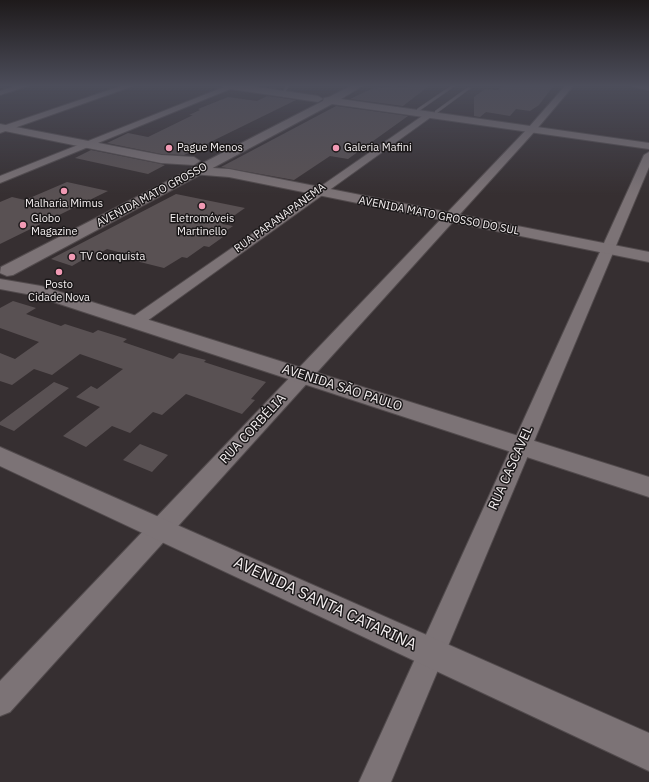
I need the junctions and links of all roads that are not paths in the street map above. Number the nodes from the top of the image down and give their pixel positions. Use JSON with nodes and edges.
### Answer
{"nodes":[{"id":1,"x":22,"y":121,"type":"edge"},
{"id":2,"x":143,"y":121,"type":"edge"},
{"id":3,"x":281,"y":121,"type":"edge"},
{"id":4,"x":285,"y":121,"type":"edge"},
{"id":5,"x":414,"y":121,"type":"edge"},
{"id":6,"x":490,"y":121,"type":"edge"},
{"id":7,"x":539,"y":121,"type":"edge"},
{"id":8,"x":2,"y":128,"type":"edge"},
{"id":9,"x":533,"y":128,"type":"junction"},
{"id":10,"x":649,"y":142,"type":"edge"},
{"id":11,"x":88,"y":144,"type":"junction"},
{"id":12,"x":649,"y":146,"type":"edge"},
{"id":13,"x":649,"y":155,"type":"edge"},
{"id":14,"x":161,"y":159,"type":"junction"},
{"id":15,"x":209,"y":165,"type":"junction"},
{"id":16,"x":195,"y":166,"type":"junction"},
{"id":17,"x":179,"y":167,"type":"junction"},
{"id":18,"x":229,"y":173,"type":"junction"},
{"id":19,"x":0,"y":180,"type":"edge"},
{"id":20,"x":317,"y":192,"type":"junction"},
{"id":21,"x":90,"y":213,"type":"dead end"},
{"id":22,"x":450,"y":217,"type":"junction"},
{"id":23,"x":609,"y":249,"type":"junction"},
{"id":24,"x":649,"y":257,"type":"edge"},
{"id":25,"x":3,"y":275,"type":"edge"},
{"id":26,"x":134,"y":323,"type":"junction"},
{"id":27,"x":303,"y":376,"type":"junction"},
{"id":28,"x":520,"y":446,"type":"junction"},
{"id":29,"x":0,"y":456,"type":"edge"},
{"id":30,"x":649,"y":488,"type":"edge"},
{"id":31,"x":162,"y":528,"type":"junction"},
{"id":32,"x":431,"y":653,"type":"junction"},
{"id":33,"x":0,"y":702,"type":"edge"},
{"id":34,"x":649,"y":752,"type":"edge"},
{"id":35,"x":375,"y":782,"type":"edge"}],
"edges":[{"from":1,"to":8,"type":"street"},
{"from":2,"to":11,"type":"street"},
{"from":3,"to":16,"type":"street","name":"AVENIDA MATO GROSSO"},
{"from":4,"to":15,"type":"street","name":"AVENIDA MATO GROSSO"},
{"from":5,"to":20,"type":"street","name":"RUA PARANAPANEMA"},
{"from":6,"to":9,"type":"street"},
{"from":7,"to":9,"type":"street","name":"RUA CORBÉLIA"},
{"from":8,"to":11,"type":"street"},
{"from":9,"to":10,"type":"street"},
{"from":9,"to":12,"type":"street"},
{"from":9,"to":22,"type":"street","name":"RUA CORBÉLIA"},
{"from":11,"to":14,"type":"street"},
{"from":11,"to":19,"type":"street"},
{"from":13,"to":23,"type":"street","name":"RUA CASCAVEL"},
{"from":14,"to":16,"type":"street"},
{"from":14,"to":17,"type":"street"},
{"from":15,"to":16,"type":"street","name":"AVENIDA MATO GROSSO"},
{"from":15,"to":18,"type":"street"},
{"from":16,"to":17,"type":"street","name":"AVENIDA MATO GROSSO"},
{"from":16,"to":18,"type":"street"},
{"from":16,"to":25,"type":"street","name":"AVENIDA MATO GROSSO"},
{"from":17,"to":21,"type":"street","name":"AVENIDA MATO GROSSO"},
{"from":18,"to":20,"type":"street","name":"AVENIDA MATO GROSSO DO SUL"},
{"from":20,"to":22,"type":"street","name":"AVENIDA MATO GROSSO DO SUL"},
{"from":20,"to":26,"type":"street","name":"RUA PARANAPANEMA"},
{"from":22,"to":23,"type":"street","name":"AVENIDA MATO GROSSO DO SUL"},
{"from":22,"to":27,"type":"street","name":"RUA CORBÉLIA"},
{"from":23,"to":24,"type":"street","name":"AVENIDA MATO GROSSO DO SUL"},
{"from":23,"to":28,"type":"street","name":"RUA CASCAVEL"},
{"from":25,"to":26,"type":"street","name":"AVENIDA SÃO PAULO"},
{"from":26,"to":27,"type":"street","name":"AVENIDA SÃO PAULO"},
{"from":27,"to":28,"type":"street","name":"AVENIDA SÃO PAULO"},
{"from":27,"to":31,"type":"street","name":"RUA CORBÉLIA"},
{"from":28,"to":30,"type":"street","name":"AVENIDA SÃO PAULO"},
{"from":28,"to":32,"type":"street","name":"RUA CASCAVEL"},
{"from":29,"to":31,"type":"street","name":"AVENIDA SANTA CATARINA"},
{"from":31,"to":32,"type":"street","name":"AVENIDA SANTA CATARINA"},
{"from":31,"to":33,"type":"street","name":"RUA CORBÉLIA"},
{"from":32,"to":34,"type":"street","name":"AVENIDA SANTA CATARINA"},
{"from":32,"to":35,"type":"street","name":"RUA CASCAVEL"}]}
